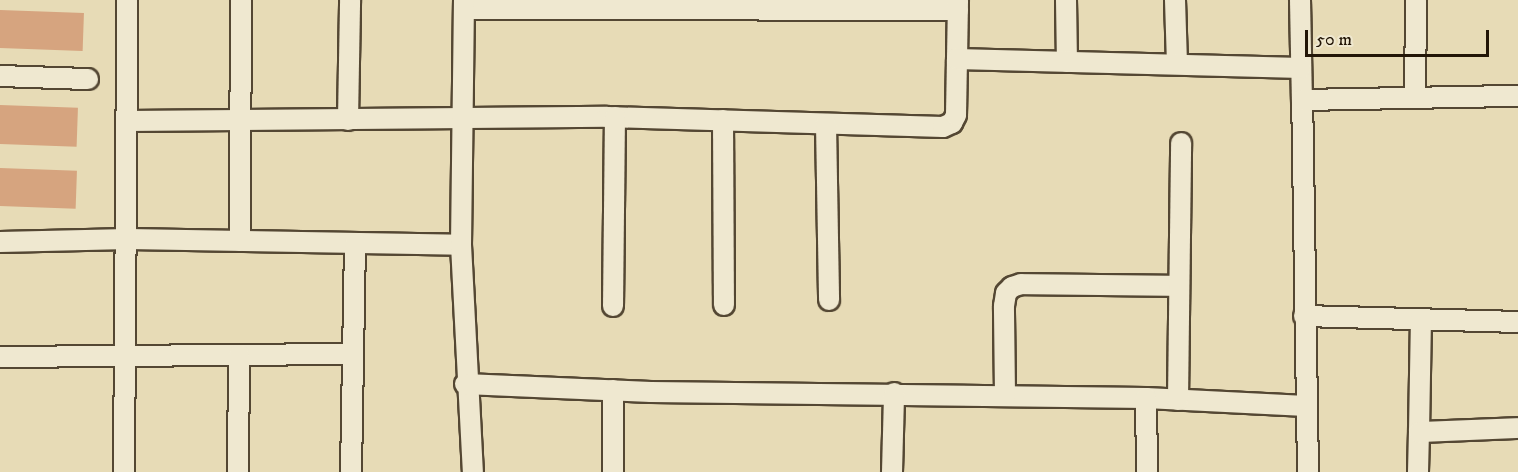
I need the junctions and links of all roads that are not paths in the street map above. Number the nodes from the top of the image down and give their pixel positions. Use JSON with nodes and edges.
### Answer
{"nodes":[{"id":1,"x":127,"y":0,"type":"edge"},
{"id":2,"x":241,"y":0,"type":"edge"},
{"id":3,"x":350,"y":0,"type":"edge"},
{"id":4,"x":1066,"y":0,"type":"edge"},
{"id":5,"x":1175,"y":0,"type":"edge"},
{"id":6,"x":1300,"y":0,"type":"edge"},
{"id":7,"x":1416,"y":0,"type":"edge"},
{"id":8,"x":464,"y":5,"type":"edge"},
{"id":9,"x":620,"y":5,"type":"edge"},
{"id":10,"x":734,"y":5,"type":"edge"},
{"id":11,"x":848,"y":5,"type":"edge"},
{"id":12,"x":958,"y":5,"type":"edge"},
{"id":13,"x":957,"y":59,"type":"junction"},
{"id":14,"x":1067,"y":62,"type":"junction"},
{"id":15,"x":1177,"y":64,"type":"junction"},
{"id":16,"x":1301,"y":68,"type":"junction"},
{"id":17,"x":0,"y":76,"type":"edge"},
{"id":18,"x":88,"y":80,"type":"dead end"},
{"id":19,"x":1518,"y":96,"type":"edge"},
{"id":20,"x":1415,"y":98,"type":"junction"},
{"id":21,"x":1302,"y":100,"type":"junction"},
{"id":22,"x":615,"y":117,"type":"junction"},
{"id":23,"x":240,"y":120,"type":"junction"},
{"id":24,"x":348,"y":120,"type":"junction"},
{"id":25,"x":461,"y":120,"type":"junction"},
{"id":26,"x":723,"y":120,"type":"junction"},
{"id":27,"x":128,"y":121,"type":"junction"},
{"id":28,"x":826,"y":124,"type":"junction"},
{"id":29,"x":1181,"y":143,"type":"dead end"},
{"id":30,"x":128,"y":239,"type":"junction"},
{"id":31,"x":240,"y":241,"type":"junction"},
{"id":32,"x":0,"y":243,"type":"edge"},
{"id":33,"x":355,"y":243,"type":"junction"},
{"id":34,"x":461,"y":245,"type":"junction"},
{"id":35,"x":1179,"y":286,"type":"junction"},
{"id":36,"x":829,"y":300,"type":"dead end"},
{"id":37,"x":724,"y":305,"type":"dead end"},
{"id":38,"x":613,"y":306,"type":"dead end"},
{"id":39,"x":1305,"y":316,"type":"junction"},
{"id":40,"x":1421,"y":319,"type":"junction"},
{"id":41,"x":1518,"y":322,"type":"edge"},
{"id":42,"x":353,"y":354,"type":"junction"},
{"id":43,"x":127,"y":355,"type":"junction"},
{"id":44,"x":239,"y":355,"type":"junction"},
{"id":45,"x":0,"y":357,"type":"edge"},
{"id":46,"x":465,"y":384,"type":"junction"},
{"id":47,"x":613,"y":390,"type":"junction"},
{"id":48,"x":894,"y":393,"type":"junction"},
{"id":49,"x":1005,"y":394,"type":"junction"},
{"id":50,"x":1146,"y":398,"type":"junction"},
{"id":51,"x":1178,"y":400,"type":"junction"},
{"id":52,"x":1306,"y":406,"type":"junction"},
{"id":53,"x":1518,"y":428,"type":"edge"},
{"id":54,"x":1419,"y":432,"type":"junction"},
{"id":55,"x":124,"y":472,"type":"edge"},
{"id":56,"x":238,"y":472,"type":"edge"},
{"id":57,"x":351,"y":472,"type":"edge"},
{"id":58,"x":472,"y":472,"type":"edge"},
{"id":59,"x":613,"y":472,"type":"edge"},
{"id":60,"x":892,"y":472,"type":"edge"},
{"id":61,"x":1147,"y":472,"type":"edge"},
{"id":62,"x":1308,"y":472,"type":"edge"},
{"id":63,"x":1418,"y":472,"type":"edge"}],
"edges":[{"from":1,"to":27,"type":"street"},
{"from":2,"to":23,"type":"street"},
{"from":3,"to":24,"type":"street"},
{"from":4,"to":14,"type":"street"},
{"from":5,"to":15,"type":"street"},
{"from":6,"to":16,"type":"street"},
{"from":7,"to":20,"type":"street"},
{"from":8,"to":9,"type":"street"},
{"from":8,"to":25,"type":"street"},
{"from":9,"to":10,"type":"street"},
{"from":10,"to":11,"type":"street"},
{"from":11,"to":12,"type":"street"},
{"from":12,"to":13,"type":"street"},
{"from":13,"to":14,"type":"street"},
{"from":13,"to":28,"type":"street"},
{"from":14,"to":15,"type":"street"},
{"from":15,"to":16,"type":"street"},
{"from":16,"to":21,"type":"street"},
{"from":17,"to":18,"type":"street"},
{"from":19,"to":20,"type":"street"},
{"from":20,"to":21,"type":"street"},
{"from":21,"to":39,"type":"street"},
{"from":22,"to":25,"type":"street"},
{"from":22,"to":26,"type":"street"},
{"from":22,"to":38,"type":"street"},
{"from":23,"to":24,"type":"street"},
{"from":23,"to":27,"type":"street"},
{"from":23,"to":31,"type":"street"},
{"from":24,"to":25,"type":"street"},
{"from":25,"to":34,"type":"street"},
{"from":26,"to":28,"type":"street"},
{"from":26,"to":37,"type":"street"},
{"from":27,"to":30,"type":"street"},
{"from":28,"to":36,"type":"street"},
{"from":29,"to":35,"type":"street"},
{"from":30,"to":31,"type":"street"},
{"from":30,"to":32,"type":"street"},
{"from":30,"to":43,"type":"street"},
{"from":31,"to":33,"type":"street"},
{"from":33,"to":34,"type":"street"},
{"from":33,"to":42,"type":"street"},
{"from":34,"to":46,"type":"street"},
{"from":35,"to":49,"type":"street"},
{"from":35,"to":51,"type":"street"},
{"from":39,"to":40,"type":"street"},
{"from":39,"to":52,"type":"street"},
{"from":40,"to":41,"type":"street"},
{"from":40,"to":54,"type":"street"},
{"from":42,"to":44,"type":"street"},
{"from":42,"to":57,"type":"street"},
{"from":43,"to":44,"type":"street"},
{"from":43,"to":45,"type":"street"},
{"from":43,"to":55,"type":"street"},
{"from":44,"to":56,"type":"street"},
{"from":46,"to":47,"type":"street"},
{"from":46,"to":58,"type":"street"},
{"from":47,"to":48,"type":"street"},
{"from":47,"to":59,"type":"street"},
{"from":48,"to":49,"type":"street"},
{"from":48,"to":60,"type":"street"},
{"from":49,"to":50,"type":"street"},
{"from":50,"to":51,"type":"street"},
{"from":50,"to":61,"type":"street"},
{"from":51,"to":52,"type":"street"},
{"from":52,"to":62,"type":"street"},
{"from":53,"to":54,"type":"street"},
{"from":54,"to":63,"type":"street"}]}
